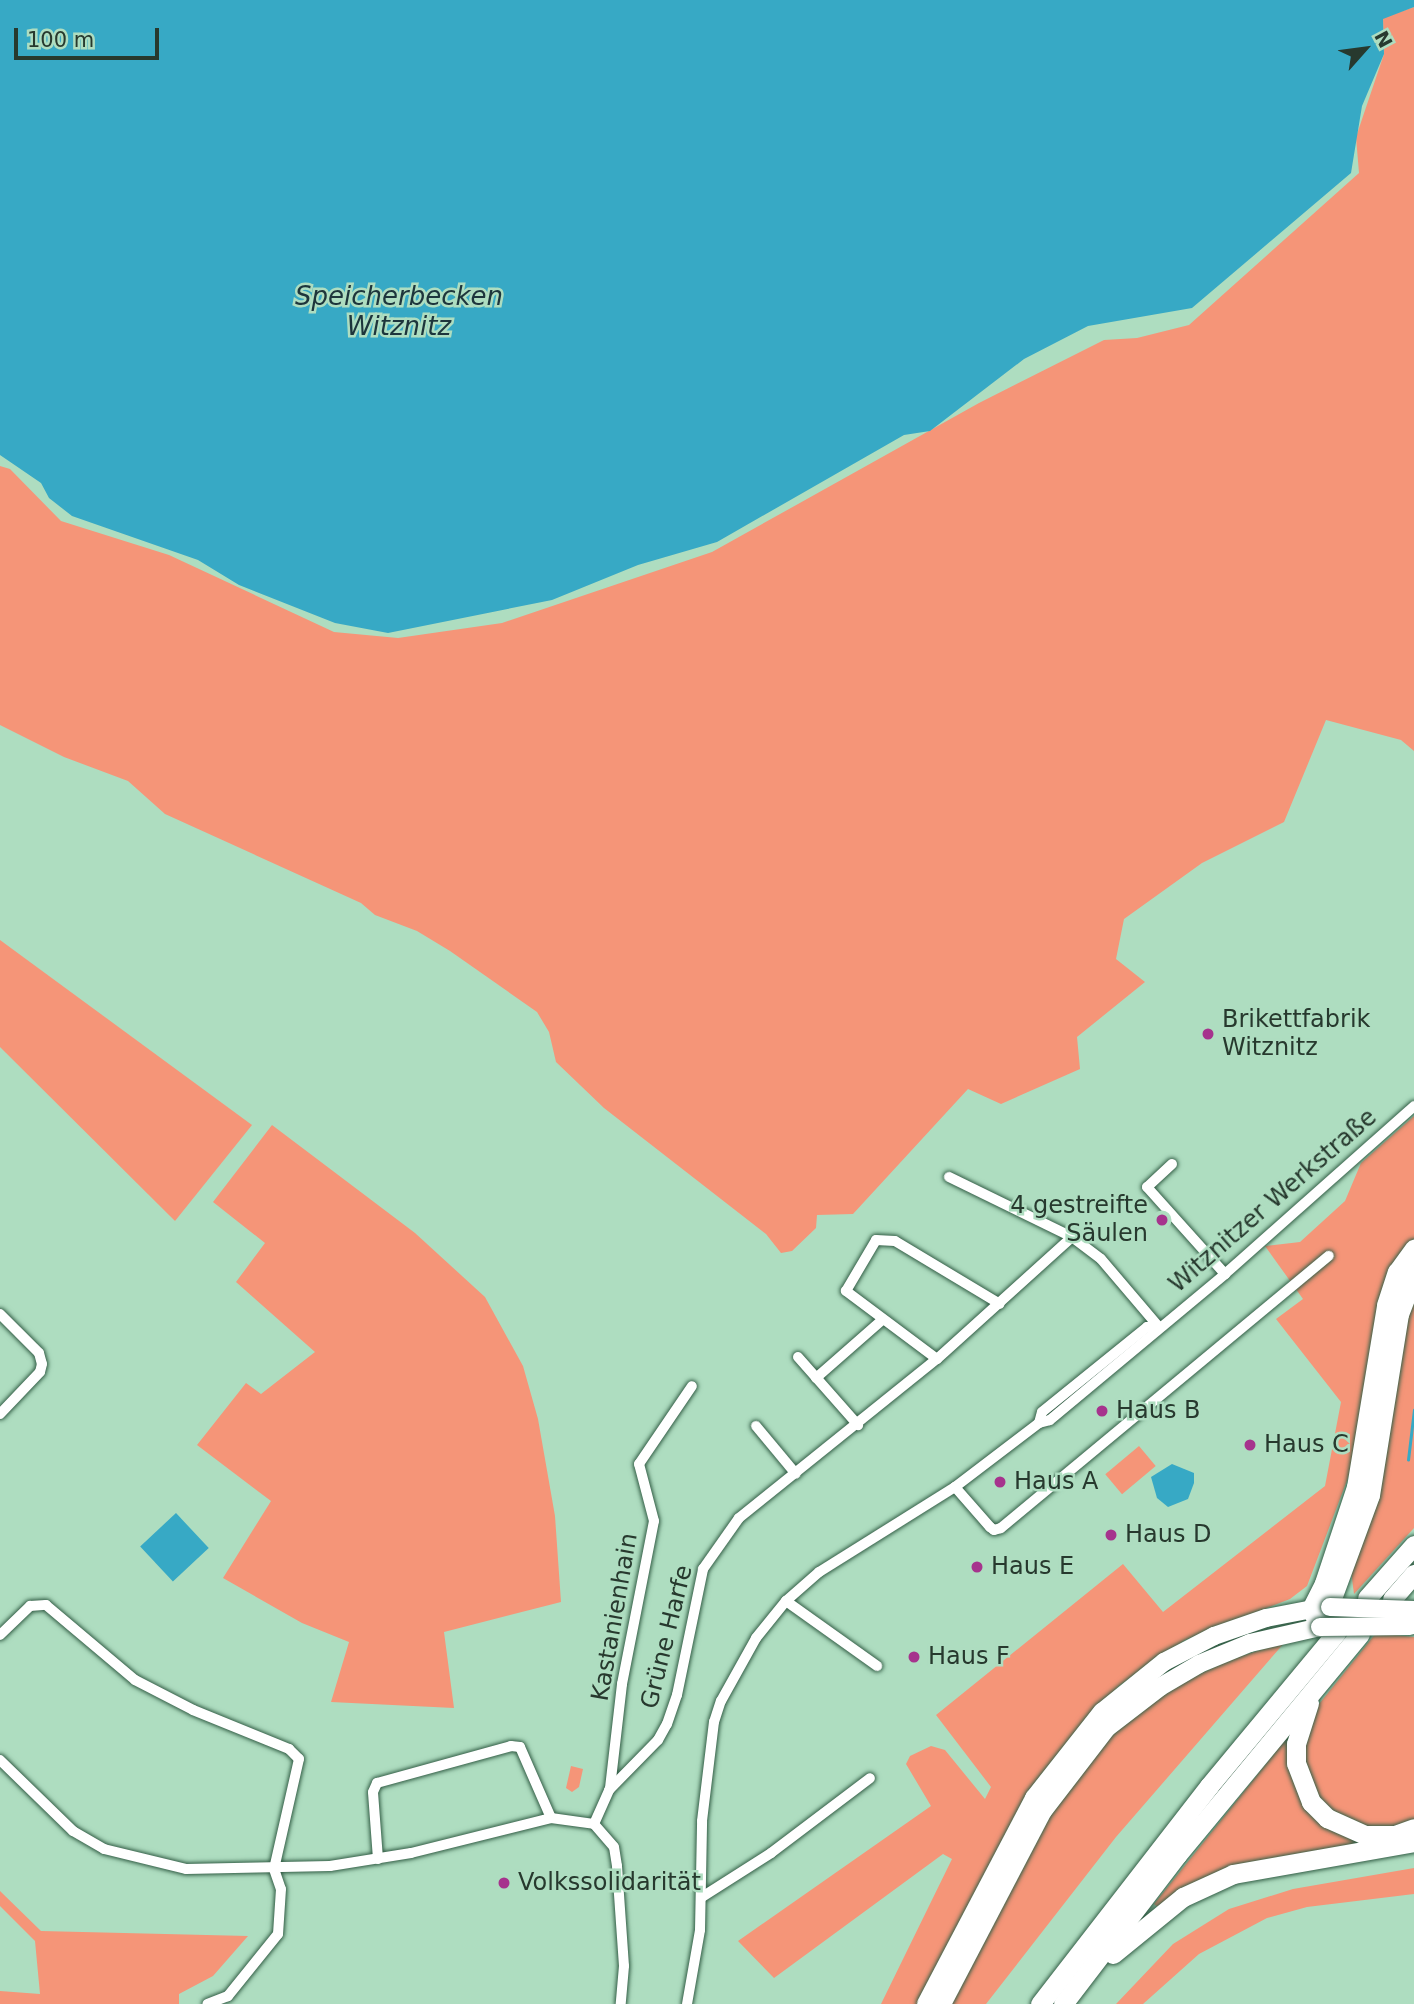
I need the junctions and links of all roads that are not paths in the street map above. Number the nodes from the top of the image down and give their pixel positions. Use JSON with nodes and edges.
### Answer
{"nodes":[{"id":1,"x":1414,"y":1106,"type":"edge"},
{"id":2,"x":1172,"y":1164,"type":"dead end"},
{"id":3,"x":950,"y":1177,"type":"dead end"},
{"id":4,"x":1072,"y":1237,"type":"junction"},
{"id":5,"x":1414,"y":1249,"type":"edge"},
{"id":6,"x":1329,"y":1256,"type":"dead end"},
{"id":7,"x":1225,"y":1274,"type":"junction"},
{"id":8,"x":1414,"y":1275,"type":"edge"},
{"id":9,"x":1000,"y":1304,"type":"junction"},
{"id":10,"x":0,"y":1314,"type":"edge"},
{"id":11,"x":882,"y":1320,"type":"junction"},
{"id":12,"x":1158,"y":1326,"type":"junction"},
{"id":13,"x":798,"y":1357,"type":"dead end"},
{"id":14,"x":937,"y":1359,"type":"junction"},
{"id":15,"x":816,"y":1378,"type":"junction"},
{"id":16,"x":692,"y":1386,"type":"dead end"},
{"id":17,"x":0,"y":1414,"type":"edge"},
{"id":18,"x":858,"y":1425,"type":"junction"},
{"id":19,"x":755,"y":1426,"type":"dead end"},
{"id":20,"x":796,"y":1474,"type":"junction"},
{"id":21,"x":955,"y":1488,"type":"junction"},
{"id":22,"x":1414,"y":1545,"type":"edge"},
{"id":23,"x":1414,"y":1574,"type":"edge"},
{"id":24,"x":1367,"y":1598,"type":"dead end"},
{"id":25,"x":1392,"y":1599,"type":"dead end"},
{"id":26,"x":786,"y":1601,"type":"junction"},
{"id":27,"x":1327,"y":1612,"type":"junction"},
{"id":28,"x":1413,"y":1623,"type":"edge"},
{"id":29,"x":1360,"y":1634,"type":"dead end"},
{"id":30,"x":0,"y":1635,"type":"edge"},
{"id":31,"x":877,"y":1666,"type":"dead end"},
{"id":32,"x":1320,"y":1681,"type":"junction"},
{"id":33,"x":0,"y":1760,"type":"edge"},
{"id":34,"x":870,"y":1778,"type":"dead end"},
{"id":35,"x":610,"y":1790,"type":"junction"},
{"id":36,"x":551,"y":1818,"type":"junction"},
{"id":37,"x":594,"y":1824,"type":"junction"},
{"id":38,"x":1414,"y":1828,"type":"edge"},
{"id":39,"x":1414,"y":1842,"type":"edge"},
{"id":40,"x":378,"y":1859,"type":"junction"},
{"id":41,"x":274,"y":1869,"type":"junction"},
{"id":42,"x":702,"y":1897,"type":"junction"},
{"id":43,"x":1065,"y":2001,"type":"edge"},
{"id":44,"x":207,"y":2004,"type":"edge"},
{"id":45,"x":621,"y":2004,"type":"edge"},
{"id":46,"x":687,"y":2004,"type":"edge"},
{"id":47,"x":926,"y":2004,"type":"edge"},
{"id":48,"x":942,"y":2004,"type":"edge"},
{"id":49,"x":1040,"y":2004,"type":"edge"}],
"edges":[{"from":1,"to":7,"type":"street","name":"Witznitzer Werkstraße"},
{"from":2,"to":7,"type":"street"},
{"from":3,"to":4,"type":"street"},
{"from":4,"to":9,"type":"street","name":"Grüne Harfe"},
{"from":4,"to":12,"type":"street"},
{"from":5,"to":27,"type":"highway"},
{"from":6,"to":21,"type":"street"},
{"from":7,"to":12,"type":"street","name":"Witznitzer Werkstraße"},
{"from":8,"to":27,"type":"highway"},
{"from":9,"to":11,"type":"street"},
{"from":9,"to":14,"type":"street","name":"Grüne Harfe"},
{"from":10,"to":17,"type":"street"},
{"from":11,"to":14,"type":"street"},
{"from":11,"to":15,"type":"street"},
{"from":12,"to":21,"type":"street","name":"Witznitzer Werkstraße"},
{"from":13,"to":15,"type":"street"},
{"from":14,"to":18,"type":"street","name":"Grüne Harfe"},
{"from":15,"to":18,"type":"street"},
{"from":16,"to":35,"type":"street","name":"Kastanienhain"},
{"from":18,"to":20,"type":"street","name":"Grüne Harfe"},
{"from":19,"to":20,"type":"street"},
{"from":20,"to":35,"type":"street","name":"Grüne Harfe"},
{"from":21,"to":26,"type":"street","name":"Witznitzer Werkstraße"},
{"from":22,"to":24,"type":"highway"},
{"from":23,"to":25,"type":"highway"},
{"from":26,"to":31,"type":"street"},
{"from":26,"to":42,"type":"street","name":"Witznitzer Werkstraße"},
{"from":27,"to":28,"type":"main road","bridge":true},
{"from":27,"to":47,"type":"main road"},
{"from":27,"to":48,"type":"main road"},
{"from":27,"to":49,"type":"highway"},
{"from":29,"to":32,"type":"highway"},
{"from":30,"to":41,"type":"street"},
{"from":32,"to":38,"type":"highway"},
{"from":32,"to":43,"type":"highway"},
{"from":33,"to":41,"type":"street"},
{"from":34,"to":42,"type":"street"},
{"from":35,"to":37,"type":"street","name":"Grüne Harfe"},
{"from":36,"to":37,"type":"street"},
{"from":36,"to":40,"type":"street"},
{"from":36,"to":40,"type":"street"},
{"from":37,"to":45,"type":"street"},
{"from":39,"to":43,"type":"highway"},
{"from":40,"to":41,"type":"street"},
{"from":41,"to":44,"type":"street"},
{"from":42,"to":46,"type":"street","name":"Witznitzer Werkstraße"}]}
